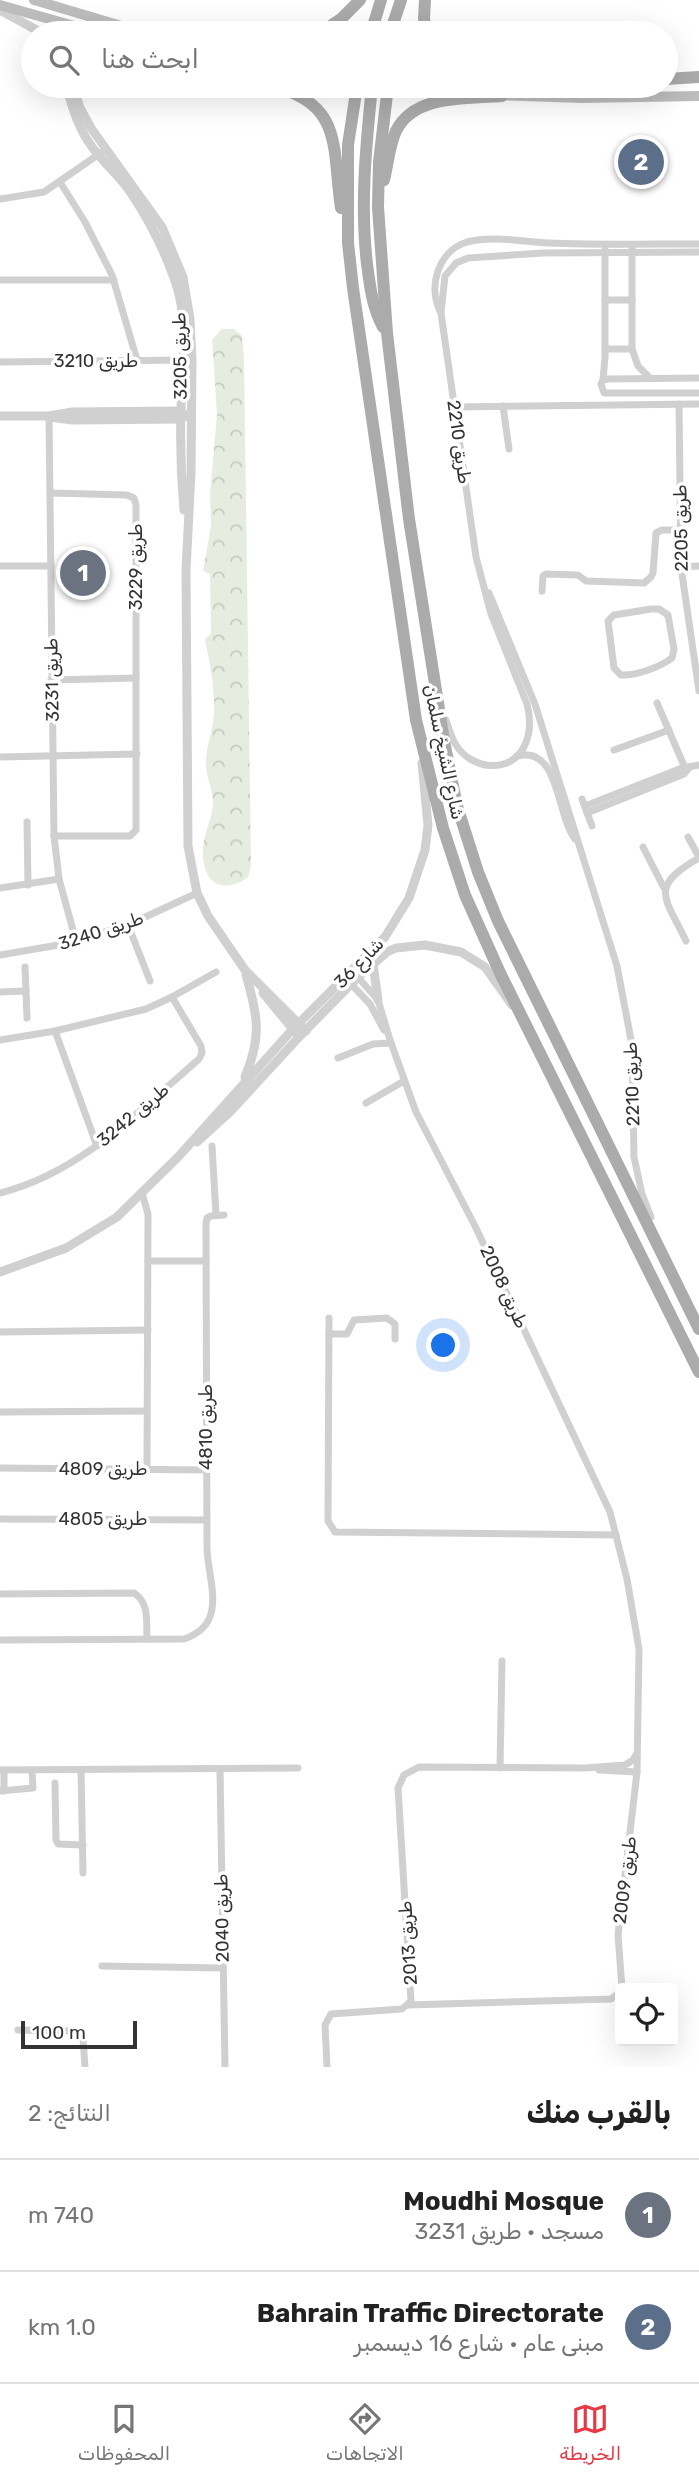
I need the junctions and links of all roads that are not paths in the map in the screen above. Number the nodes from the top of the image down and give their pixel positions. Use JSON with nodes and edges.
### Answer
{"nodes":[{"id":1,"x":34,"y":0,"type":"edge"},
{"id":2,"x":360,"y":0,"type":"edge"},
{"id":3,"x":381,"y":0,"type":"edge"},
{"id":4,"x":401,"y":0,"type":"edge"},
{"id":5,"x":410,"y":0,"type":"edge"},
{"id":6,"x":425,"y":0,"type":"edge"},
{"id":7,"x":0,"y":8,"type":"edge"},
{"id":8,"x":22,"y":21,"type":"edge"},
{"id":9,"x":51,"y":21,"type":"edge"},
{"id":10,"x":105,"y":21,"type":"edge"},
{"id":11,"x":338,"y":21,"type":"edge"},
{"id":12,"x":375,"y":21,"type":"edge"},
{"id":13,"x":394,"y":21,"type":"edge"},
{"id":14,"x":403,"y":21,"type":"edge"},
{"id":15,"x":424,"y":21,"type":"edge"},
{"id":16,"x":699,"y":76,"type":"edge"},
{"id":17,"x":678,"y":77,"type":"edge"},
{"id":18,"x":678,"y":96,"type":"edge"},
{"id":19,"x":699,"y":96,"type":"edge"},
{"id":20,"x":69,"y":98,"type":"edge"},
{"id":21,"x":77,"y":98,"type":"edge"},
{"id":22,"x":303,"y":98,"type":"edge"},
{"id":23,"x":355,"y":98,"type":"edge"},
{"id":24,"x":371,"y":98,"type":"edge"},
{"id":25,"x":386,"y":98,"type":"edge"},
{"id":26,"x":484,"y":98,"type":"edge"},
{"id":27,"x":102,"y":152,"type":"junction"},
{"id":28,"x":60,"y":182,"type":"junction"},
{"id":29,"x":0,"y":199,"type":"edge"},
{"id":30,"x":378,"y":208,"type":"junction"},
{"id":31,"x":487,"y":240,"type":"junction"},
{"id":32,"x":348,"y":243,"type":"junction"},
{"id":33,"x":552,"y":243,"type":"junction"},
{"id":34,"x":699,"y":244,"type":"edge"},
{"id":35,"x":605,"y":248,"type":"junction"},
{"id":36,"x":632,"y":248,"type":"junction"},
{"id":37,"x":685,"y":248,"type":"junction"},
{"id":38,"x":699,"y":252,"type":"edge"},
{"id":39,"x":552,"y":253,"type":"junction"},
{"id":40,"x":486,"y":256,"type":"junction"},
{"id":41,"x":0,"y":280,"type":"edge"},
{"id":42,"x":114,"y":280,"type":"junction"},
{"id":43,"x":605,"y":300,"type":"junction"},
{"id":44,"x":632,"y":300,"type":"junction"},
{"id":45,"x":441,"y":313,"type":"junction"},
{"id":46,"x":387,"y":333,"type":"junction"},
{"id":47,"x":605,"y":349,"type":"junction"},
{"id":48,"x":632,"y":349,"type":"junction"},
{"id":49,"x":137,"y":360,"type":"junction"},
{"id":50,"x":188,"y":360,"type":"junction"},
{"id":51,"x":0,"y":362,"type":"edge"},
{"id":52,"x":650,"y":379,"type":"junction"},
{"id":53,"x":699,"y":379,"type":"edge"},
{"id":54,"x":603,"y":380,"type":"junction"},
{"id":55,"x":699,"y":393,"type":"edge"},
{"id":56,"x":680,"y":404,"type":"junction"},
{"id":57,"x":699,"y":404,"type":"edge"},
{"id":58,"x":191,"y":406,"type":"junction"},
{"id":59,"x":503,"y":406,"type":"junction"},
{"id":60,"x":455,"y":407,"type":"junction"},
{"id":61,"x":183,"y":415,"type":"junction"},
{"id":62,"x":0,"y":416,"type":"edge"},
{"id":63,"x":49,"y":416,"type":"junction"},
{"id":64,"x":191,"y":442,"type":"junction"},
{"id":65,"x":509,"y":449,"type":"dead end"},
{"id":66,"x":51,"y":493,"type":"junction"},
{"id":67,"x":681,"y":530,"type":"junction"},
{"id":68,"x":187,"y":532,"type":"junction"},
{"id":69,"x":0,"y":566,"type":"edge"},
{"id":70,"x":51,"y":566,"type":"junction"},
{"id":71,"x":681,"y":566,"type":"junction"},
{"id":72,"x":699,"y":566,"type":"edge"},
{"id":73,"x":480,"y":570,"type":"junction"},
{"id":74,"x":542,"y":591,"type":"dead end"},
{"id":75,"x":688,"y":626,"type":"junction"},
{"id":76,"x":670,"y":630,"type":"junction"},
{"id":77,"x":696,"y":659,"type":"edge"},
{"id":78,"x":136,"y":678,"type":"junction"},
{"id":79,"x":51,"y":680,"type":"junction"},
{"id":80,"x":434,"y":686,"type":"junction"},
{"id":81,"x":699,"y":691,"type":"edge"},
{"id":82,"x":657,"y":703,"type":"dead end"},
{"id":83,"x":416,"y":720,"type":"junction"},
{"id":84,"x":669,"y":730,"type":"junction"},
{"id":85,"x":614,"y":750,"type":"dead end"},
{"id":86,"x":137,"y":754,"type":"junction"},
{"id":87,"x":53,"y":756,"type":"junction"},
{"id":88,"x":517,"y":756,"type":"junction"},
{"id":89,"x":0,"y":757,"type":"edge"},
{"id":90,"x":699,"y":765,"type":"edge"},
{"id":91,"x":687,"y":768,"type":"junction"},
{"id":92,"x":27,"y":822,"type":"dead end"},
{"id":93,"x":592,"y":826,"type":"dead end"},
{"id":94,"x":54,"y":836,"type":"junction"},
{"id":95,"x":688,"y":837,"type":"dead end"},
{"id":96,"x":578,"y":842,"type":"junction"},
{"id":97,"x":643,"y":847,"type":"dead end"},
{"id":98,"x":699,"y":858,"type":"edge"},
{"id":99,"x":60,"y":878,"type":"junction"},
{"id":100,"x":28,"y":885,"type":"junction"},
{"id":101,"x":0,"y":888,"type":"edge"},
{"id":102,"x":664,"y":888,"type":"junction"},
{"id":103,"x":197,"y":893,"type":"junction"},
{"id":104,"x":128,"y":925,"type":"junction"},
{"id":105,"x":76,"y":941,"type":"junction"},
{"id":106,"x":686,"y":941,"type":"dead end"},
{"id":107,"x":0,"y":955,"type":"edge"},
{"id":108,"x":373,"y":964,"type":"junction"},
{"id":109,"x":25,"y":967,"type":"dead end"},
{"id":110,"x":245,"y":970,"type":"junction"},
{"id":111,"x":216,"y":972,"type":"dead end"},
{"id":112,"x":355,"y":974,"type":"junction"},
{"id":113,"x":150,"y":981,"type":"dead end"},
{"id":114,"x":348,"y":982,"type":"junction"},
{"id":115,"x":26,"y":991,"type":"junction"},
{"id":116,"x":0,"y":992,"type":"edge"},
{"id":117,"x":172,"y":997,"type":"junction"},
{"id":118,"x":378,"y":1000,"type":"junction"},
{"id":119,"x":517,"y":1009,"type":"junction"},
{"id":120,"x":27,"y":1018,"type":"dead end"},
{"id":121,"x":299,"y":1030,"type":"junction"},
{"id":122,"x":55,"y":1031,"type":"junction"},
{"id":123,"x":0,"y":1040,"type":"edge"},
{"id":124,"x":390,"y":1042,"type":"junction"},
{"id":125,"x":338,"y":1058,"type":"dead end"},
{"id":126,"x":404,"y":1081,"type":"junction"},
{"id":127,"x":242,"y":1084,"type":"junction"},
{"id":128,"x":366,"y":1103,"type":"dead end"},
{"id":129,"x":97,"y":1146,"type":"junction"},
{"id":130,"x":212,"y":1146,"type":"dead end"},
{"id":131,"x":179,"y":1156,"type":"junction"},
{"id":132,"x":0,"y":1193,"type":"edge"},
{"id":133,"x":142,"y":1194,"type":"junction"},
{"id":134,"x":148,"y":1261,"type":"junction"},
{"id":135,"x":206,"y":1261,"type":"junction"},
{"id":136,"x":0,"y":1270,"type":"edge"},
{"id":137,"x":329,"y":1318,"type":"dead end"},
{"id":138,"x":699,"y":1320,"type":"edge"},
{"id":139,"x":699,"y":1329,"type":"edge"},
{"id":140,"x":148,"y":1330,"type":"junction"},
{"id":141,"x":0,"y":1332,"type":"edge"},
{"id":142,"x":329,"y":1334,"type":"junction"},
{"id":143,"x":395,"y":1339,"type":"dead end"},
{"id":144,"x":699,"y":1372,"type":"edge"},
{"id":145,"x":147,"y":1411,"type":"junction"},
{"id":146,"x":0,"y":1412,"type":"edge"},
{"id":147,"x":0,"y":1468,"type":"edge"},
{"id":148,"x":147,"y":1469,"type":"junction"},
{"id":149,"x":206,"y":1470,"type":"junction"},
{"id":150,"x":0,"y":1519,"type":"edge"},
{"id":151,"x":206,"y":1520,"type":"junction"},
{"id":152,"x":616,"y":1535,"type":"junction"},
{"id":153,"x":0,"y":1594,"type":"edge"},
{"id":154,"x":147,"y":1639,"type":"junction"},
{"id":155,"x":0,"y":1640,"type":"edge"},
{"id":156,"x":502,"y":1661,"type":"dead end"},
{"id":157,"x":637,"y":1753,"type":"junction"},
{"id":158,"x":298,"y":1768,"type":"dead end"},
{"id":159,"x":500,"y":1768,"type":"junction"},
{"id":160,"x":585,"y":1768,"type":"junction"},
{"id":161,"x":2,"y":1770,"type":"edge"},
{"id":162,"x":32,"y":1770,"type":"junction"},
{"id":163,"x":81,"y":1770,"type":"junction"},
{"id":164,"x":220,"y":1770,"type":"junction"},
{"id":165,"x":637,"y":1772,"type":"junction"},
{"id":166,"x":55,"y":1783,"type":"dead end"},
{"id":167,"x":2,"y":1791,"type":"edge"},
{"id":168,"x":83,"y":1844,"type":"junction"},
{"id":169,"x":83,"y":1873,"type":"dead end"},
{"id":170,"x":102,"y":1966,"type":"dead end"},
{"id":171,"x":223,"y":1968,"type":"junction"},
{"id":172,"x":620,"y":1983,"type":"edge"},
{"id":173,"x":615,"y":1996,"type":"edge"},
{"id":174,"x":408,"y":2005,"type":"junction"},
{"id":175,"x":18,"y":2030,"type":"dead end"},
{"id":176,"x":85,"y":2067,"type":"edge"},
{"id":177,"x":225,"y":2067,"type":"edge"},
{"id":178,"x":327,"y":2067,"type":"edge"}],
"edges":[{"from":1,"to":10,"type":"main road"},
{"from":2,"to":11,"type":"main road"},
{"from":3,"to":12,"type":"main road"},
{"from":4,"to":13,"type":"main road"},
{"from":5,"to":14,"type":"main road"},
{"from":6,"to":15,"type":"main road"},
{"from":7,"to":8,"type":"street"},
{"from":7,"to":9,"type":"main road"},
{"from":16,"to":17,"type":"main road"},
{"from":18,"to":19,"type":"main road"},
{"from":20,"to":27,"type":"street","name":"طريق 3205"},
{"from":21,"to":27,"type":"street","name":"طريق 3205"},
{"from":22,"to":32,"type":"main road"},
{"from":23,"to":32,"type":"main road","name":"شارع الشيخ سلمان"},
{"from":24,"to":46,"type":"main road"},
{"from":25,"to":30,"type":"main road","name":"شارع الشيخ سلمان"},
{"from":26,"to":30,"type":"main road"},
{"from":27,"to":28,"type":"street"},
{"from":27,"to":50,"type":"street","name":"طريق 3205"},
{"from":28,"to":29,"type":"street"},
{"from":28,"to":42,"type":"street"},
{"from":30,"to":46,"type":"main road","name":"شارع الشيخ سلمان"},
{"from":31,"to":33,"type":"street"},
{"from":31,"to":40,"type":"street"},
{"from":31,"to":45,"type":"street"},
{"from":32,"to":83,"type":"main road","name":"شارع الشيخ سلمان"},
{"from":33,"to":35,"type":"street"},
{"from":33,"to":39,"type":"street"},
{"from":34,"to":37,"type":"street"},
{"from":35,"to":36,"type":"street"},
{"from":35,"to":39,"type":"street"},
{"from":35,"to":43,"type":"street"},
{"from":36,"to":37,"type":"street"},
{"from":36,"to":44,"type":"street"},
{"from":37,"to":38,"type":"street"},
{"from":39,"to":40,"type":"street"},
{"from":40,"to":45,"type":"street"},
{"from":41,"to":42,"type":"street"},
{"from":42,"to":49,"type":"street"},
{"from":43,"to":44,"type":"street"},
{"from":43,"to":47,"type":"street"},
{"from":44,"to":48,"type":"street"},
{"from":45,"to":60,"type":"street","name":"طريق 2210"},
{"from":46,"to":80,"type":"main road","name":"شارع الشيخ سلمان"},
{"from":47,"to":48,"type":"street"},
{"from":47,"to":54,"type":"street"},
{"from":48,"to":52,"type":"street"},
{"from":49,"to":50,"type":"street","name":"طريق 3210"},
{"from":49,"to":51,"type":"street","name":"طريق 3210"},
{"from":50,"to":58,"type":"street","name":"طريق 3205"},
{"from":50,"to":61,"type":"street","name":"طريق 3205"},
{"from":52,"to":53,"type":"street"},
{"from":52,"to":54,"type":"street"},
{"from":54,"to":55,"type":"street"},
{"from":56,"to":57,"type":"street"},
{"from":56,"to":59,"type":"street"},
{"from":56,"to":67,"type":"street","name":"طريق 2205"},
{"from":58,"to":61,"type":"street"},
{"from":58,"to":64,"type":"street","name":"طريق 3205"},
{"from":59,"to":60,"type":"street"},
{"from":59,"to":65,"type":"street"},
{"from":60,"to":73,"type":"street","name":"طريق 2210"},
{"from":61,"to":63,"type":"street"},
{"from":61,"to":64,"type":"street"},
{"from":61,"to":68,"type":"street","name":"طريق 3205"},
{"from":62,"to":63,"type":"street"},
{"from":63,"to":66,"type":"street","name":"طريق 3231"},
{"from":64,"to":68,"type":"street","name":"طريق 3205"},
{"from":66,"to":70,"type":"street","name":"طريق 3231"},
{"from":66,"to":78,"type":"street","name":"طريق 3229"},
{"from":67,"to":71,"type":"street","name":"طريق 2205"},
{"from":67,"to":74,"type":"street"},
{"from":68,"to":103,"type":"street","name":"طريق 3205"},
{"from":69,"to":70,"type":"street"},
{"from":70,"to":79,"type":"street","name":"طريق 3231"},
{"from":71,"to":72,"type":"street"},
{"from":71,"to":75,"type":"street","name":"طريق 2205"},
{"from":73,"to":88,"type":"street","name":"طريق 2210"},
{"from":73,"to":96,"type":"street","name":"طريق 2210"},
{"from":75,"to":76,"type":"street"},
{"from":75,"to":77,"type":"street","name":"طريق 2205"},
{"from":76,"to":76,"type":"street"},
{"from":77,"to":81,"type":"street","name":"طريق 2205"},
{"from":78,"to":79,"type":"street"},
{"from":78,"to":86,"type":"street","name":"طريق 3229"},
{"from":79,"to":87,"type":"street","name":"طريق 3231"},
{"from":80,"to":88,"type":"street"},
{"from":80,"to":139,"type":"main road","name":"شارع الشيخ سلمان"},
{"from":82,"to":84,"type":"street"},
{"from":83,"to":112,"type":"street","name":"شارع 36"},
{"from":83,"to":119,"type":"main road","name":"شارع الشيخ سلمان"},
{"from":84,"to":85,"type":"street"},
{"from":84,"to":91,"type":"street"},
{"from":86,"to":87,"type":"street"},
{"from":86,"to":94,"type":"street","name":"طريق 3229"},
{"from":87,"to":89,"type":"street"},
{"from":87,"to":94,"type":"street","name":"طريق 3231"},
{"from":88,"to":96,"type":"street","name":"طريق 2210"},
{"from":90,"to":91,"type":"street"},
{"from":91,"to":93,"type":"street"},
{"from":92,"to":100,"type":"street"},
{"from":94,"to":99,"type":"street","name":"طريق 3231"},
{"from":95,"to":98,"type":"street"},
{"from":96,"to":138,"type":"street","name":"طريق 2210"},
{"from":97,"to":102,"type":"street"},
{"from":98,"to":102,"type":"street"},
{"from":99,"to":100,"type":"street"},
{"from":99,"to":105,"type":"street","name":"طريق 3231"},
{"from":100,"to":101,"type":"street"},
{"from":102,"to":106,"type":"street"},
{"from":103,"to":104,"type":"street","name":"طريق 3240"},
{"from":103,"to":110,"type":"street","name":"طريق 3205"},
{"from":104,"to":105,"type":"street","name":"طريق 3240"},
{"from":104,"to":113,"type":"street"},
{"from":105,"to":107,"type":"street","name":"طريق 3240"},
{"from":108,"to":112,"type":"street","name":"شارع 36"},
{"from":108,"to":118,"type":"street"},
{"from":108,"to":119,"type":"street","name":"شارع 36"},
{"from":109,"to":115,"type":"street"},
{"from":110,"to":121,"type":"street","name":"طريق 3205"},
{"from":110,"to":127,"type":"street"},
{"from":111,"to":117,"type":"street"},
{"from":112,"to":114,"type":"street","name":"شارع 36"},
{"from":112,"to":118,"type":"street","name":"طريق 2008"},
{"from":114,"to":121,"type":"street","name":"شارع 36"},
{"from":114,"to":124,"type":"street","name":"طريق 2008"},
{"from":115,"to":116,"type":"street"},
{"from":115,"to":120,"type":"street"},
{"from":117,"to":122,"type":"street"},
{"from":117,"to":129,"type":"street","name":"طريق 3242"},
{"from":118,"to":124,"type":"street","name":"طريق 2008"},
{"from":119,"to":144,"type":"main road","name":"شارع الشيخ سلمان"},
{"from":121,"to":127,"type":"street","name":"شارع 36"},
{"from":121,"to":131,"type":"street","name":"شارع 36"},
{"from":122,"to":123,"type":"street"},
{"from":122,"to":129,"type":"street"},
{"from":124,"to":125,"type":"street"},
{"from":124,"to":126,"type":"street","name":"طريق 2008"},
{"from":126,"to":128,"type":"street"},
{"from":126,"to":152,"type":"street","name":"طريق 2008"},
{"from":127,"to":131,"type":"street","name":"شارع 36"},
{"from":129,"to":132,"type":"street","name":"طريق 3242"},
{"from":130,"to":135,"type":"street","name":"طريق 4810"},
{"from":131,"to":133,"type":"street","name":"شارع 36"},
{"from":133,"to":134,"type":"street"},
{"from":133,"to":136,"type":"street","name":"شارع 36"},
{"from":134,"to":135,"type":"street"},
{"from":134,"to":140,"type":"street"},
{"from":135,"to":149,"type":"street","name":"طريق 4810"},
{"from":137,"to":142,"type":"street"},
{"from":140,"to":141,"type":"street"},
{"from":140,"to":145,"type":"street"},
{"from":142,"to":143,"type":"street"},
{"from":142,"to":152,"type":"street"},
{"from":145,"to":146,"type":"street"},
{"from":145,"to":148,"type":"street"},
{"from":147,"to":148,"type":"street","name":"طريق 4809"},
{"from":148,"to":149,"type":"street","name":"طريق 4809"},
{"from":149,"to":151,"type":"street","name":"طريق 4810"},
{"from":150,"to":151,"type":"street","name":"طريق 4805"},
{"from":151,"to":154,"type":"street","name":"طريق 4810"},
{"from":152,"to":157,"type":"street","name":"طريق 2008"},
{"from":153,"to":154,"type":"street"},
{"from":154,"to":155,"type":"street"},
{"from":156,"to":159,"type":"street"},
{"from":157,"to":160,"type":"street"},
{"from":157,"to":165,"type":"street","name":"طريق 2009"},
{"from":158,"to":164,"type":"street"},
{"from":159,"to":160,"type":"street"},
{"from":159,"to":174,"type":"street","name":"طريق 2013"},
{"from":160,"to":165,"type":"street"},
{"from":161,"to":162,"type":"street"},
{"from":161,"to":167,"type":"street"},
{"from":162,"to":163,"type":"street"},
{"from":162,"to":167,"type":"street"},
{"from":163,"to":164,"type":"street"},
{"from":163,"to":168,"type":"street"},
{"from":164,"to":171,"type":"street","name":"طريق 2040"},
{"from":165,"to":172,"type":"street","name":"طريق 2009"},
{"from":166,"to":168,"type":"street"},
{"from":168,"to":169,"type":"street"},
{"from":170,"to":171,"type":"street"},
{"from":171,"to":177,"type":"street","name":"طريق 2040"},
{"from":173,"to":174,"type":"street","name":"طريق 2009"},
{"from":174,"to":178,"type":"street","name":"طريق 2013"},
{"from":175,"to":176,"type":"street"}]}
